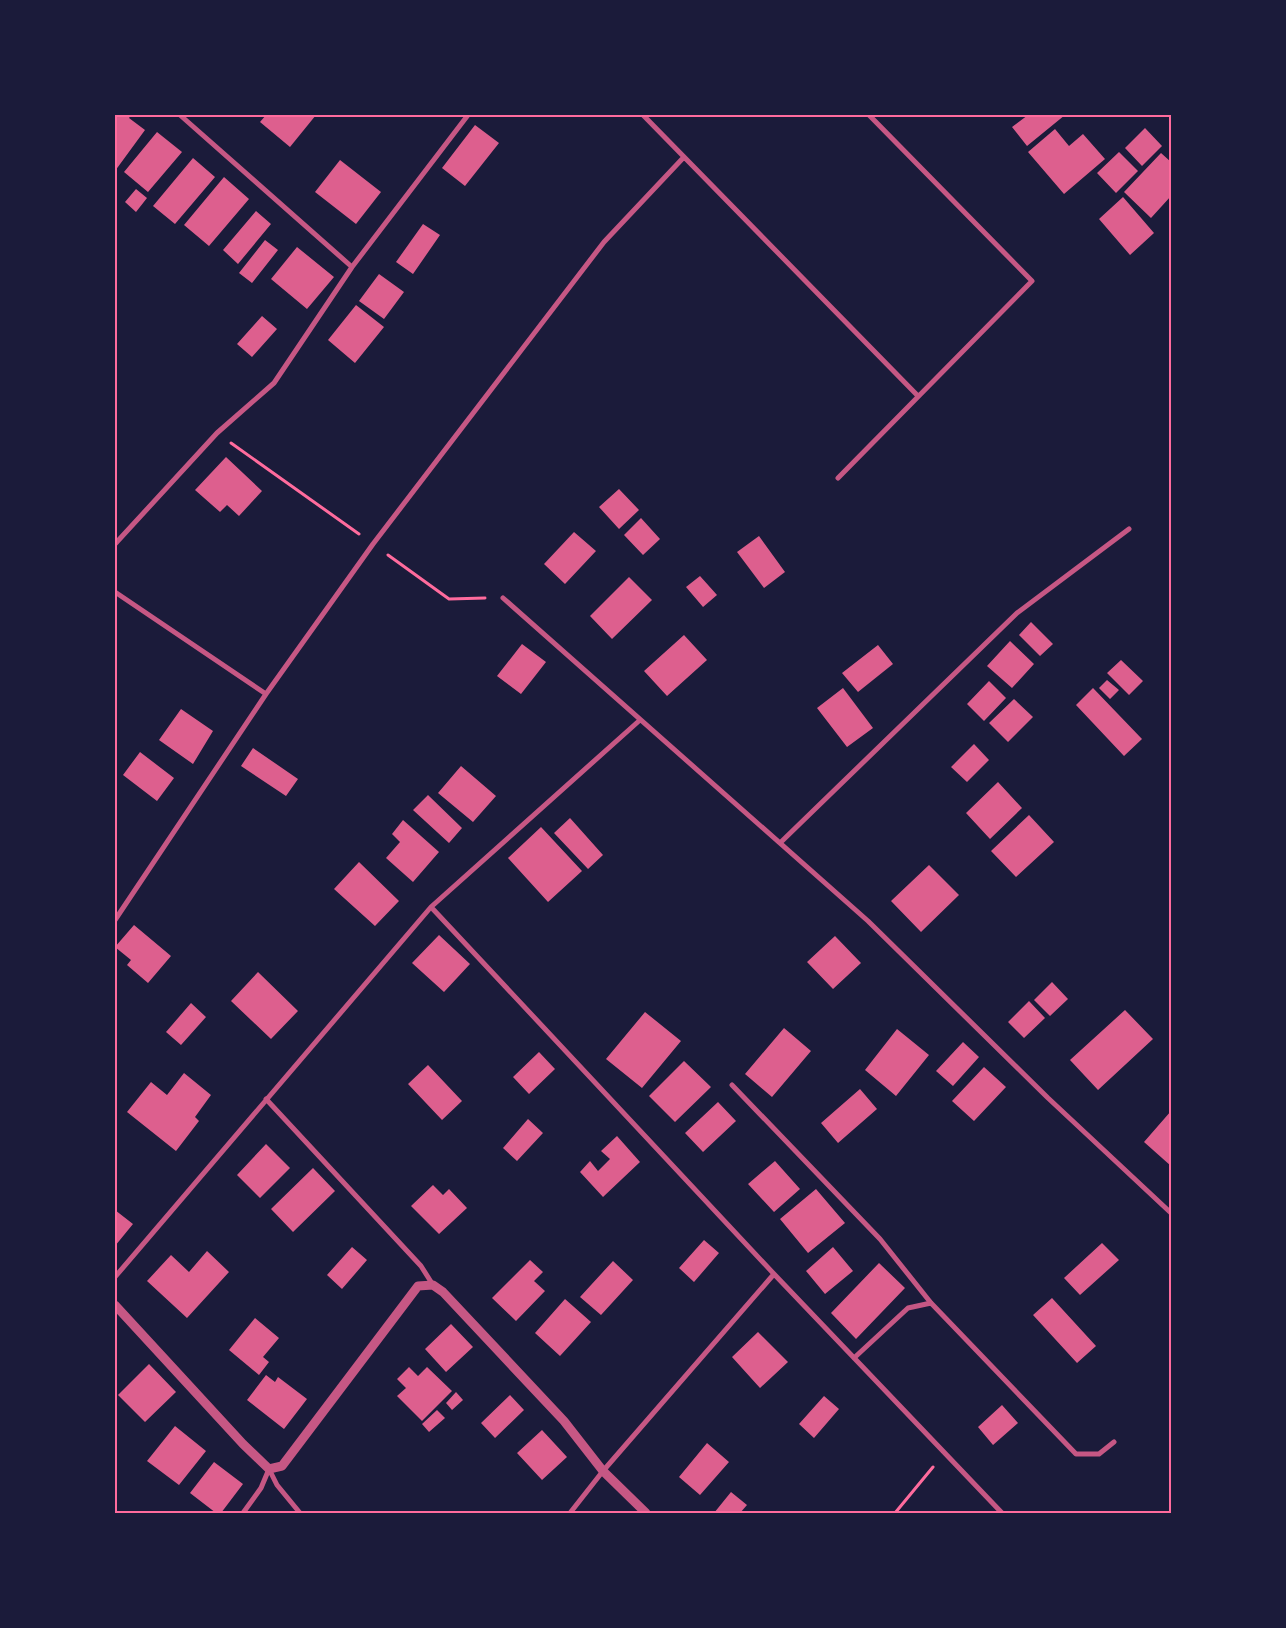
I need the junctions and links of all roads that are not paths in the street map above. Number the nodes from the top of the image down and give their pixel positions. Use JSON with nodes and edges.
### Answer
{"nodes":[{"id":1,"x":180,"y":115,"type":"edge"},
{"id":2,"x":468,"y":115,"type":"edge"},
{"id":3,"x":642,"y":115,"type":"edge"},
{"id":4,"x":869,"y":115,"type":"edge"},
{"id":5,"x":684,"y":157,"type":"junction"},
{"id":6,"x":352,"y":267,"type":"junction"},
{"id":7,"x":918,"y":396,"type":"junction"},
{"id":8,"x":838,"y":478,"type":"dead end"},
{"id":9,"x":1129,"y":529,"type":"dead end"},
{"id":10,"x":115,"y":544,"type":"edge"},
{"id":11,"x":115,"y":592,"type":"edge"},
{"id":12,"x":503,"y":598,"type":"road end"},
{"id":13,"x":266,"y":694,"type":"junction"},
{"id":14,"x":640,"y":720,"type":"junction"},
{"id":15,"x":780,"y":843,"type":"junction"},
{"id":16,"x":430,"y":907,"type":"junction"},
{"id":17,"x":115,"y":920,"type":"edge"},
{"id":18,"x":732,"y":1085,"type":"dead end"},
{"id":19,"x":266,"y":1099,"type":"junction"},
{"id":20,"x":1171,"y":1213,"type":"edge"},
{"id":21,"x":774,"y":1274,"type":"junction"},
{"id":22,"x":115,"y":1277,"type":"edge"},
{"id":23,"x":433,"y":1285,"type":"junction"},
{"id":24,"x":931,"y":1303,"type":"junction"},
{"id":25,"x":115,"y":1305,"type":"edge"},
{"id":26,"x":854,"y":1358,"type":"junction"},
{"id":27,"x":1114,"y":1442,"type":"dead end"},
{"id":28,"x":269,"y":1469,"type":"junction"},
{"id":29,"x":603,"y":1471,"type":"junction"},
{"id":30,"x":243,"y":1513,"type":"edge"},
{"id":31,"x":300,"y":1513,"type":"edge"},
{"id":32,"x":570,"y":1513,"type":"edge"},
{"id":33,"x":646,"y":1513,"type":"edge"},
{"id":34,"x":1002,"y":1513,"type":"edge"}],
"edges":[{"from":1,"to":6,"type":"street"},
{"from":2,"to":6,"type":"street"},
{"from":3,"to":5,"type":"street"},
{"from":4,"to":7,"type":"street"},
{"from":5,"to":7,"type":"street"},
{"from":5,"to":13,"type":"street"},
{"from":6,"to":10,"type":"street"},
{"from":7,"to":8,"type":"street"},
{"from":9,"to":15,"type":"street"},
{"from":11,"to":13,"type":"street"},
{"from":12,"to":14,"type":"street"},
{"from":13,"to":17,"type":"street"},
{"from":14,"to":15,"type":"street"},
{"from":14,"to":16,"type":"street"},
{"from":15,"to":20,"type":"street"},
{"from":16,"to":19,"type":"street"},
{"from":16,"to":21,"type":"street"},
{"from":18,"to":24,"type":"street"},
{"from":19,"to":22,"type":"street"},
{"from":19,"to":23,"type":"street"},
{"from":21,"to":26,"type":"street"},
{"from":21,"to":29,"type":"street"},
{"from":23,"to":28,"type":"street"},
{"from":23,"to":29,"type":"street"},
{"from":24,"to":26,"type":"street"},
{"from":24,"to":27,"type":"street"},
{"from":25,"to":28,"type":"street"},
{"from":26,"to":34,"type":"street"},
{"from":28,"to":30,"type":"street"},
{"from":28,"to":31,"type":"street"},
{"from":29,"to":32,"type":"street"},
{"from":29,"to":33,"type":"street"}]}
